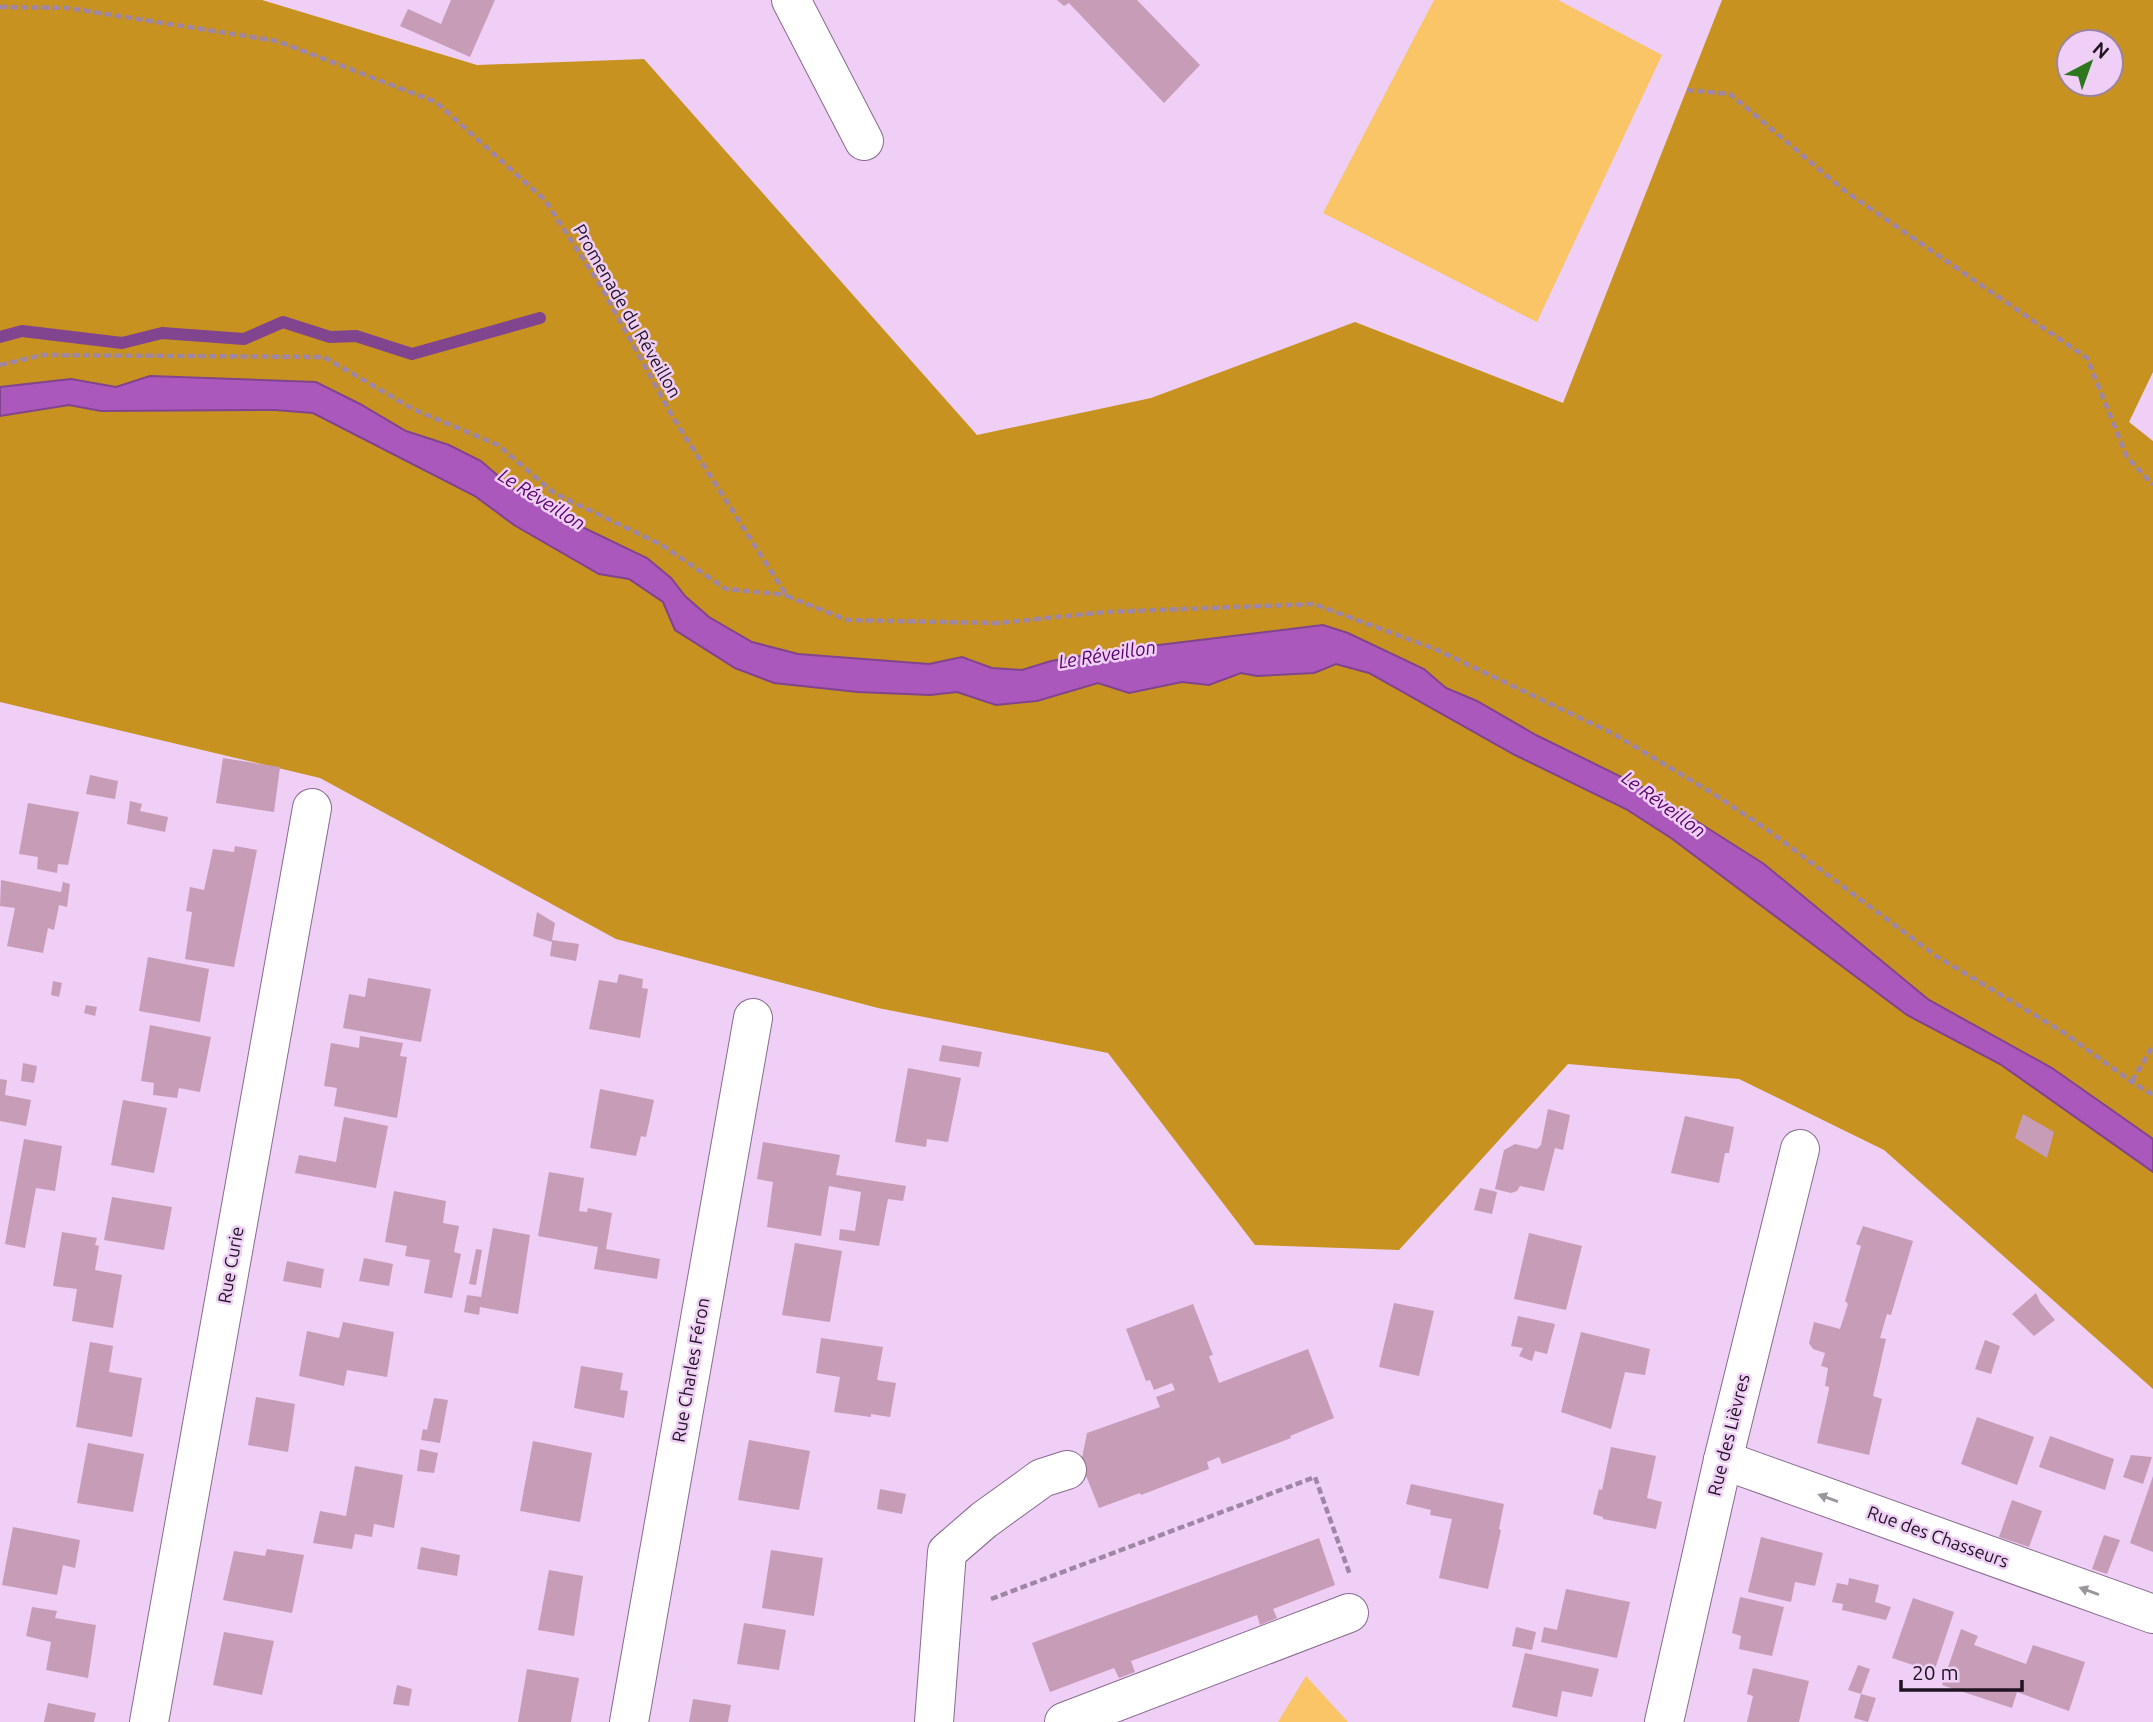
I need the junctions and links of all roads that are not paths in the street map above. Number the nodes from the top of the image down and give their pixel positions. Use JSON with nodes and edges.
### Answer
{"nodes":[{"id":1,"x":791,"y":0,"type":"edge"},
{"id":2,"x":864,"y":141,"type":"dead end"},
{"id":3,"x":312,"y":808,"type":"dead end"},
{"id":4,"x":753,"y":1018,"type":"dead end"},
{"id":5,"x":1800,"y":1149,"type":"dead end"},
{"id":6,"x":1723,"y":1460,"type":"junction"},
{"id":7,"x":1067,"y":1470,"type":"dead end"},
{"id":8,"x":1349,"y":1613,"type":"road end"},
{"id":9,"x":2153,"y":1614,"type":"edge"},
{"id":10,"x":149,"y":1722,"type":"edge"},
{"id":11,"x":629,"y":1722,"type":"edge"},
{"id":12,"x":934,"y":1722,"type":"edge"},
{"id":13,"x":1064,"y":1722,"type":"edge"},
{"id":14,"x":1664,"y":1722,"type":"edge"}],
"edges":[{"from":1,"to":2,"type":"street"},
{"from":3,"to":10,"type":"street","name":"Rue Curie"},
{"from":4,"to":11,"type":"street","name":"Rue Charles Féron"},
{"from":5,"to":6,"type":"street","name":"Rue des Lièvres"},
{"from":9,"to":6,"type":"street","name":"Rue des Chasseurs","one_way":true},
{"from":6,"to":14,"type":"street","name":"Rue des Lièvres"},
{"from":7,"to":12,"type":"street"},
{"from":8,"to":13,"type":"street"}]}
